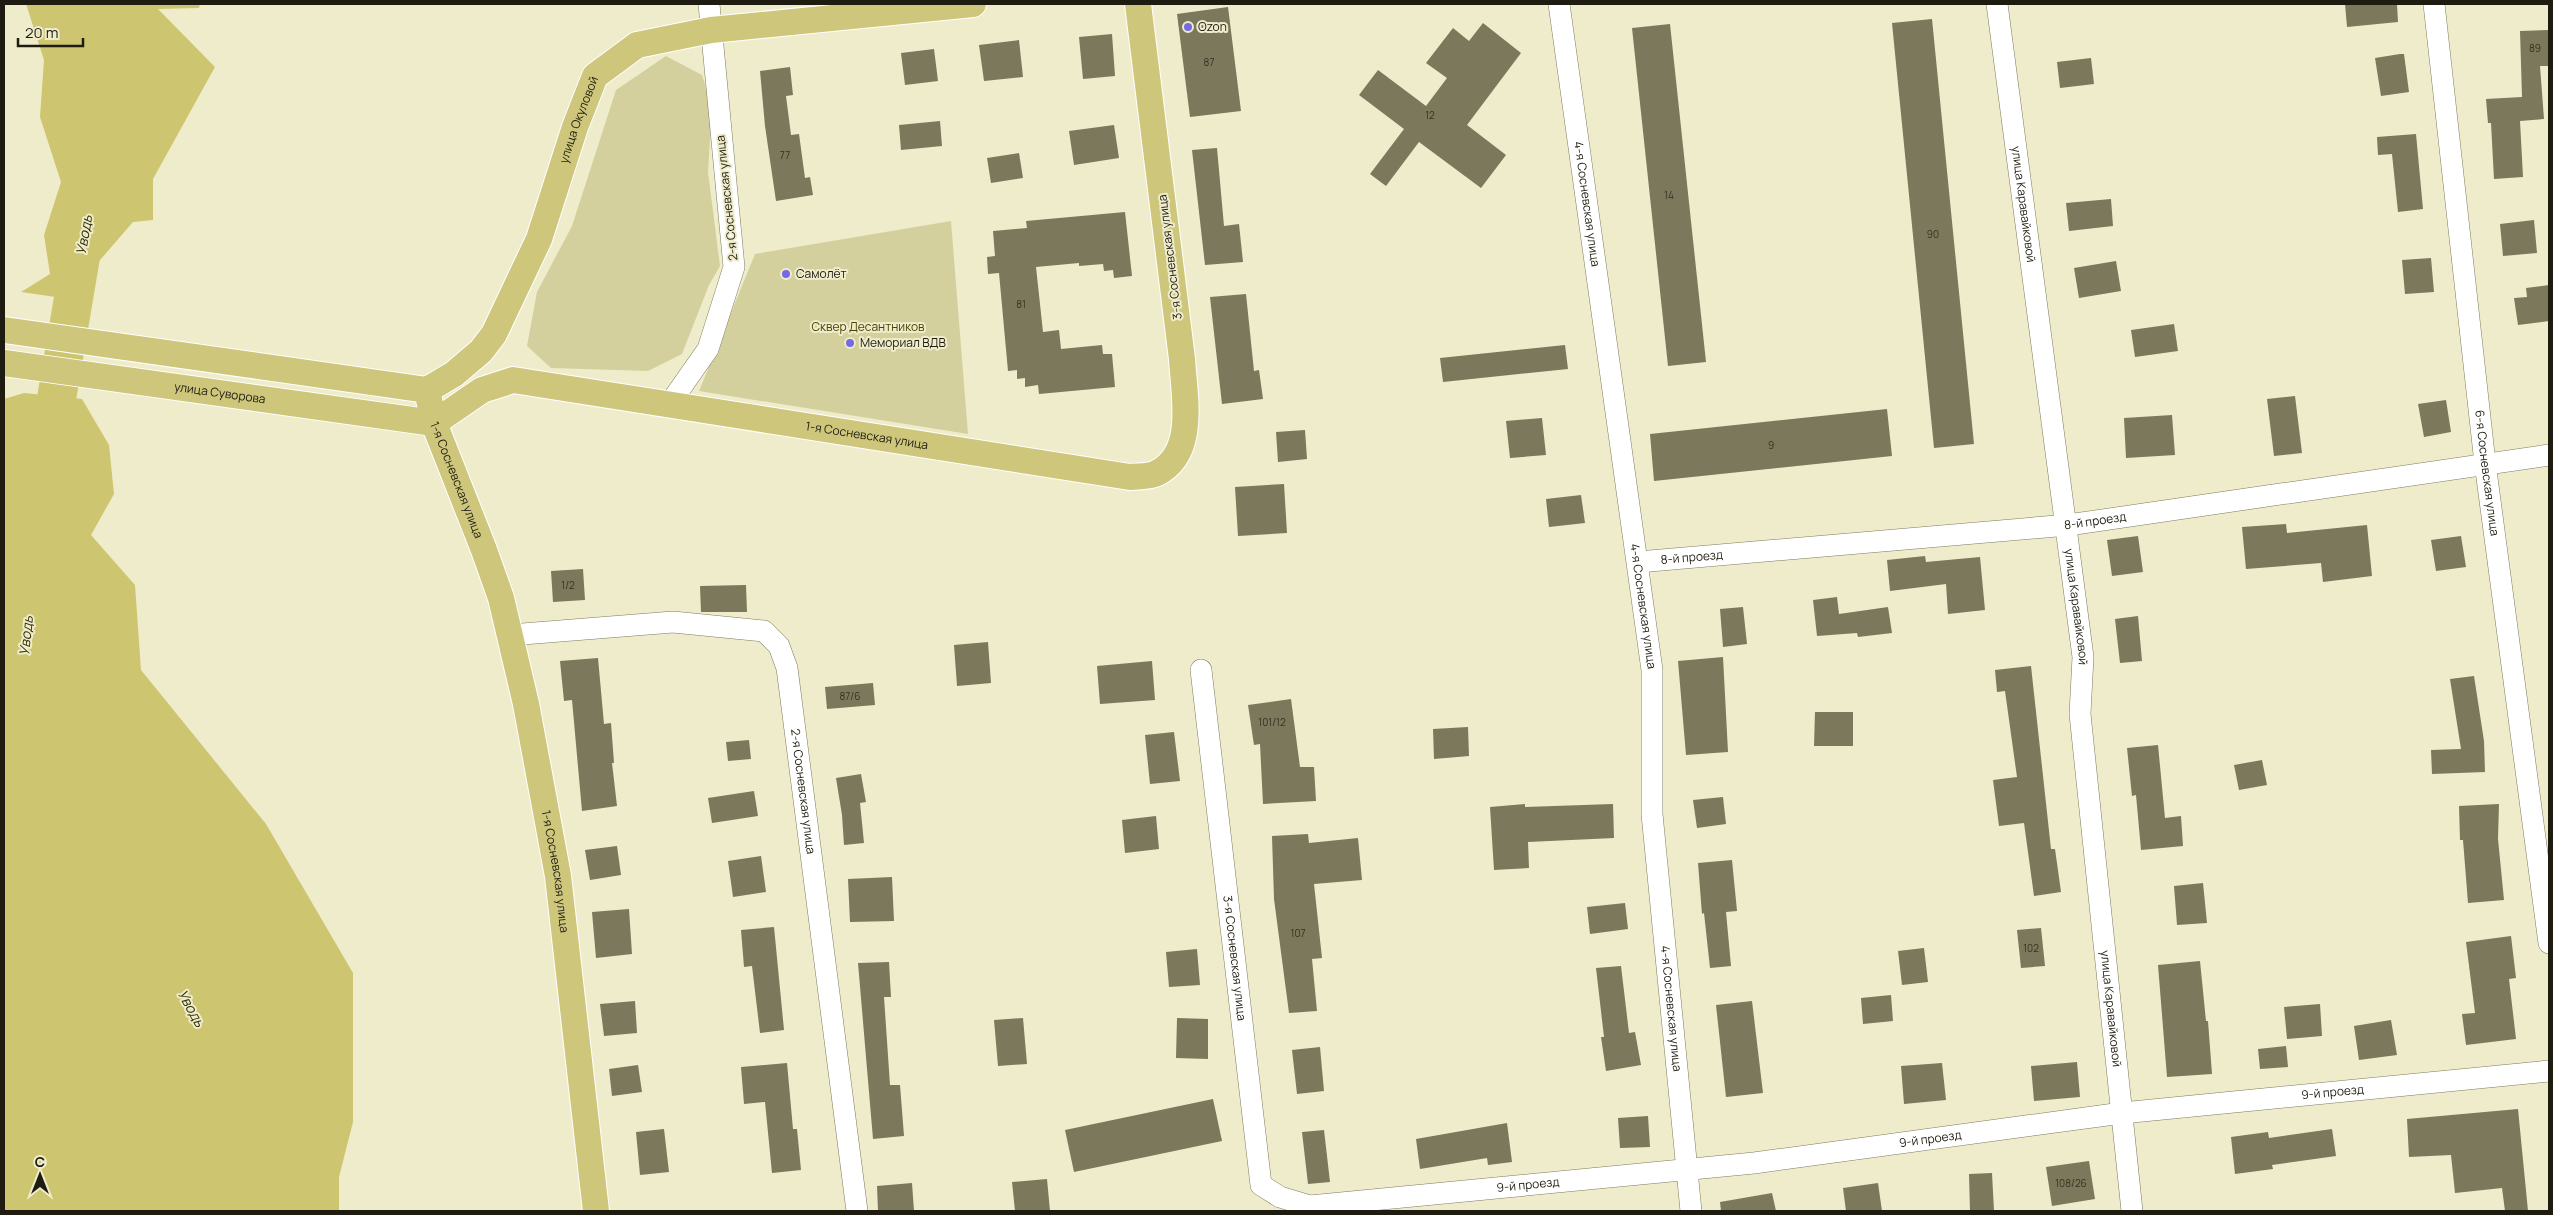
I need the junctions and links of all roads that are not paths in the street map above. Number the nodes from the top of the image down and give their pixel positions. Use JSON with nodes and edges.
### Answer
{"nodes":[{"id":1,"x":709,"y":4,"type":"edge"},
{"id":2,"x":973,"y":4,"type":"edge"},
{"id":3,"x":1138,"y":4,"type":"edge"},
{"id":4,"x":1559,"y":4,"type":"edge"},
{"id":5,"x":1997,"y":4,"type":"edge"},
{"id":6,"x":2434,"y":4,"type":"edge"},
{"id":7,"x":711,"y":30,"type":"junction"},
{"id":8,"x":4,"y":330,"type":"edge"},
{"id":9,"x":4,"y":363,"type":"edge"},
{"id":10,"x":427,"y":390,"type":"junction"},
{"id":11,"x":668,"y":406,"type":"junction"},
{"id":12,"x":434,"y":424,"type":"junction"},
{"id":13,"x":2549,"y":455,"type":"edge"},
{"id":14,"x":2486,"y":463,"type":"junction"},
{"id":15,"x":1130,"y":477,"type":"joint"},
{"id":16,"x":2068,"y":525,"type":"junction"},
{"id":17,"x":1638,"y":562,"type":"junction"},
{"id":18,"x":510,"y":635,"type":"junction"},
{"id":19,"x":1201,"y":670,"type":"dead end"},
{"id":20,"x":2549,"y":943,"type":"edge"},
{"id":21,"x":2549,"y":1071,"type":"edge"},
{"id":22,"x":2122,"y":1113,"type":"junction"},
{"id":23,"x":1687,"y":1170,"type":"junction"},
{"id":24,"x":1308,"y":1209,"type":"edge"},
{"id":25,"x":596,"y":1211,"type":"edge"},
{"id":26,"x":857,"y":1211,"type":"edge"},
{"id":27,"x":1691,"y":1211,"type":"edge"},
{"id":28,"x":2132,"y":1211,"type":"edge"}],
"edges":[{"from":1,"to":7,"type":"street","name":"2-я Сосневская улица"},
{"from":2,"to":7,"type":"main road","name":"улица Окуловой"},
{"from":3,"to":15,"type":"main road","name":"3-я Сосневская улица"},
{"from":4,"to":17,"type":"street","name":"4-я Сосневская улица"},
{"from":5,"to":16,"type":"street","name":"улица Каравайковой"},
{"from":6,"to":14,"type":"street","name":"6-я Сосневская улица"},
{"from":7,"to":10,"type":"main road","name":"улица Окуловой"},
{"from":7,"to":11,"type":"street","name":"2-я Сосневская улица"},
{"from":8,"to":10,"type":"main road"},
{"from":9,"to":12,"type":"main road","name":"улица Суворова"},
{"from":10,"to":12,"type":"main road"},
{"from":11,"to":12,"type":"main road","name":"1-я Сосневская улица"},
{"from":11,"to":15,"type":"main road","name":"1-я Сосневская улица"},
{"from":12,"to":18,"type":"main road","name":"1-я Сосневская улица"},
{"from":13,"to":14,"type":"street","name":"8-й проезд"},
{"from":14,"to":16,"type":"street","name":"8-й проезд"},
{"from":14,"to":20,"type":"street","name":"6-я Сосневская улица"},
{"from":16,"to":17,"type":"street","name":"8-й проезд"},
{"from":16,"to":22,"type":"street","name":"улица Каравайковой"},
{"from":17,"to":23,"type":"street","name":"4-я Сосневская улица"},
{"from":18,"to":25,"type":"main road","name":"1-я Сосневская улица"},
{"from":18,"to":26,"type":"street","name":"2-я Сосневская улица"},
{"from":19,"to":24,"type":"street","name":"3-я Сосневская улица"},
{"from":21,"to":22,"type":"street","name":"9-й проезд"},
{"from":22,"to":23,"type":"street","name":"9-й проезд"},
{"from":22,"to":28,"type":"street","name":"улица Каравайковой"},
{"from":23,"to":24,"type":"street","name":"9-й проезд"},
{"from":23,"to":27,"type":"street","name":"4-я Сосневская улица"}]}
